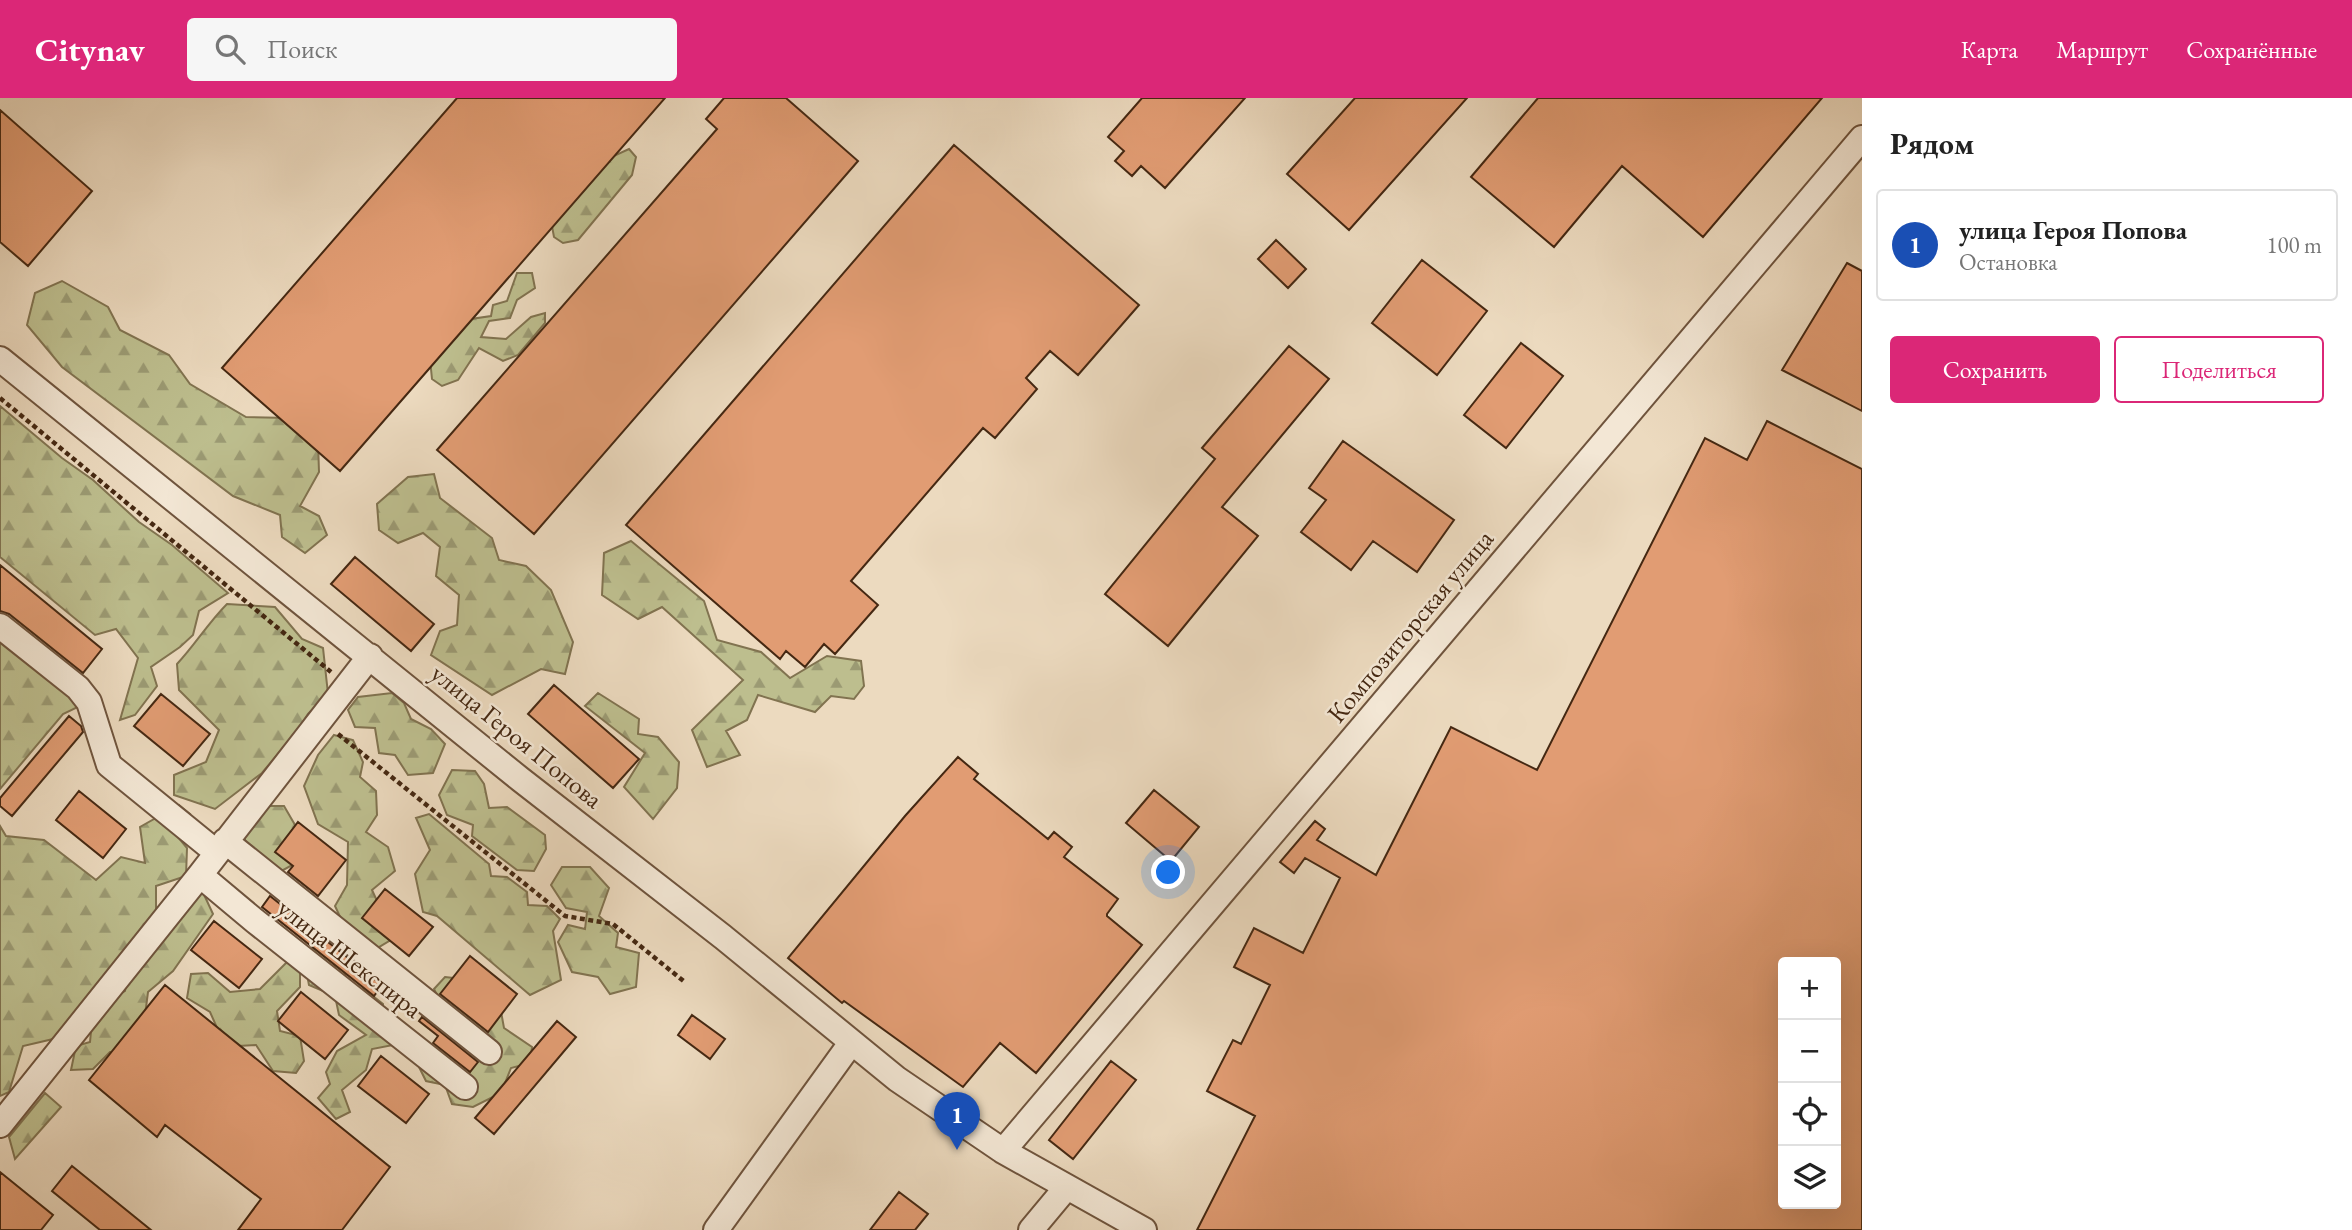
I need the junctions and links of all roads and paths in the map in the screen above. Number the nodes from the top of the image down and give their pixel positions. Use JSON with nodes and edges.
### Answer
{"nodes":[{"id":1,"x":1862,"y":138,"type":"edge"},
{"id":2,"x":0,"y":359,"type":"edge"},
{"id":3,"x":0,"y":398,"type":"edge"},
{"id":4,"x":0,"y":626,"type":"edge"},
{"id":5,"x":370,"y":656,"type":"junction"},
{"id":6,"x":348,"y":686,"type":"junction"},
{"id":7,"x":321,"y":721,"type":"junction"},
{"id":8,"x":221,"y":846,"type":"junction"},
{"id":9,"x":200,"y":875,"type":"junction"},
{"id":10,"x":686,"y":983,"type":"dead end"},
{"id":11,"x":852,"y":1043,"type":"junction"},
{"id":12,"x":489,"y":1052,"type":"dead end"},
{"id":13,"x":465,"y":1087,"type":"dead end"},
{"id":14,"x":0,"y":1125,"type":"edge"},
{"id":15,"x":1003,"y":1151,"type":"junction"},
{"id":16,"x":1066,"y":1188,"type":"junction"},
{"id":17,"x":716,"y":1230,"type":"edge"},
{"id":18,"x":1031,"y":1230,"type":"edge"},
{"id":19,"x":1144,"y":1230,"type":"edge"}],
"edges":[{"from":1,"to":15,"type":"street","name":"Композиторская улица"},
{"from":2,"to":5,"type":"street","name":"улица Героя Попова"},
{"from":3,"to":6,"type":"path"},
{"from":4,"to":8,"type":"street"},
{"from":5,"to":6,"type":"street"},
{"from":5,"to":11,"type":"street","name":"улица Героя Попова"},
{"from":6,"to":7,"type":"street"},
{"from":7,"to":8,"type":"street"},
{"from":7,"to":10,"type":"path"},
{"from":8,"to":9,"type":"street"},
{"from":8,"to":12,"type":"street"},
{"from":9,"to":13,"type":"street","name":"улица Шекспира"},
{"from":9,"to":14,"type":"street"},
{"from":11,"to":15,"type":"street","name":"улица Героя Попова"},
{"from":11,"to":17,"type":"street"},
{"from":15,"to":16,"type":"street","name":"улица Героя Попова"},
{"from":16,"to":18,"type":"street"},
{"from":16,"to":19,"type":"street","name":"улица Героя Попова"}]}
